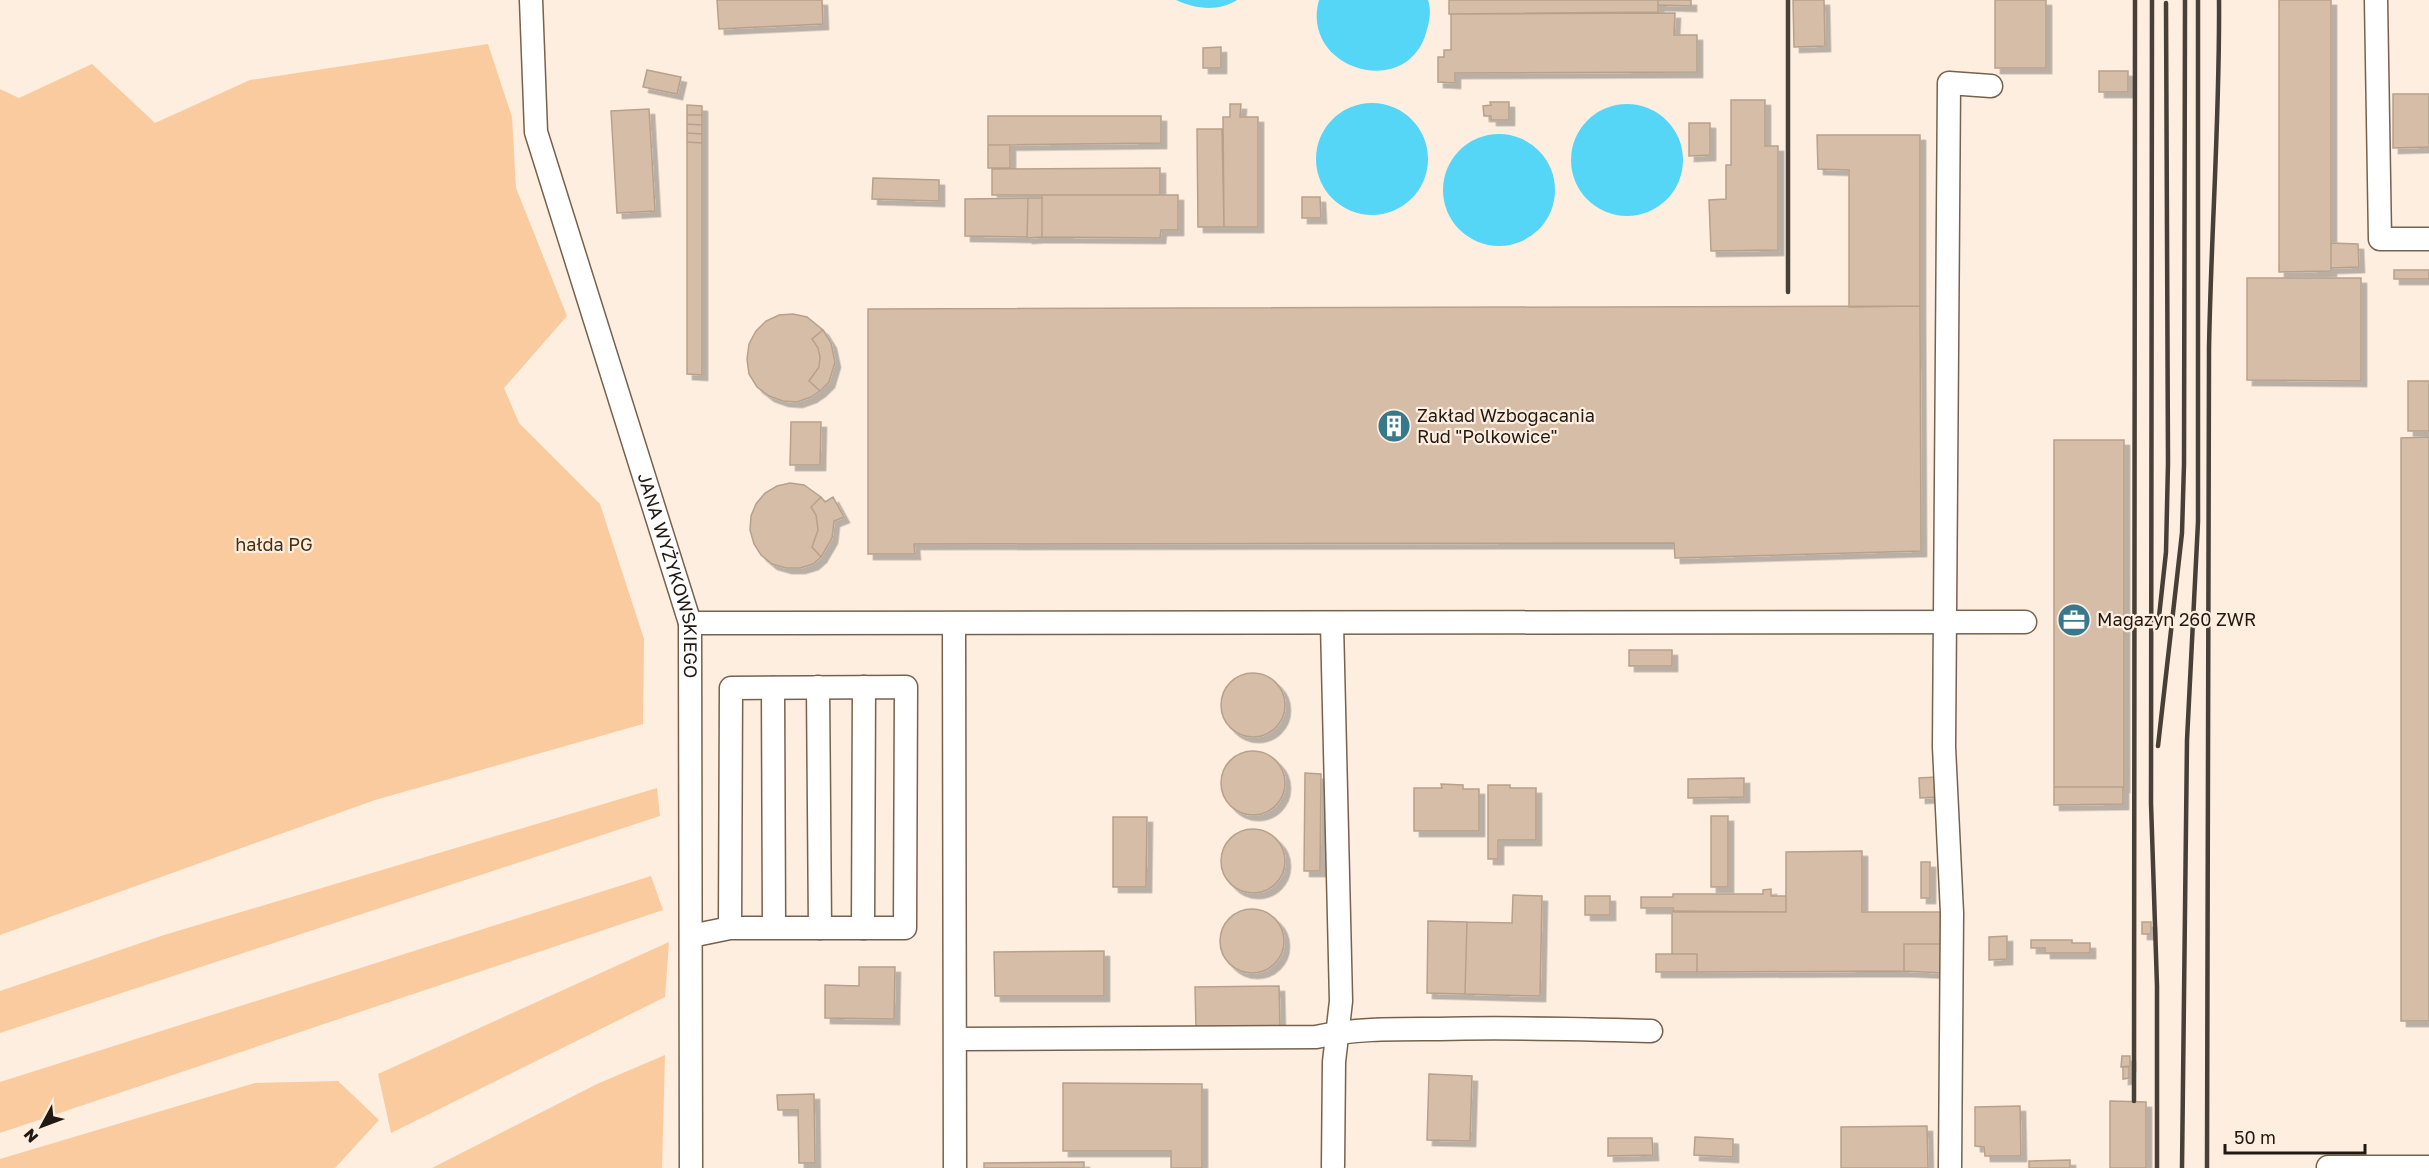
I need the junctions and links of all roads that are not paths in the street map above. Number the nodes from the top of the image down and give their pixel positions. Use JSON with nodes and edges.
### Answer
{"nodes":[{"id":1,"x":531,"y":0,"type":"edge"},
{"id":2,"x":2376,"y":0,"type":"edge"},
{"id":3,"x":1991,"y":86,"type":"dead end"},
{"id":4,"x":2429,"y":239,"type":"edge"},
{"id":5,"x":2025,"y":622,"type":"dead end"},
{"id":6,"x":1946,"y":623,"type":"junction"},
{"id":7,"x":690,"y":624,"type":"junction"},
{"id":8,"x":954,"y":624,"type":"junction"},
{"id":9,"x":1332,"y":624,"type":"junction"},
{"id":10,"x":819,"y":687,"type":"junction"},
{"id":11,"x":864,"y":687,"type":"junction"},
{"id":12,"x":773,"y":688,"type":"junction"},
{"id":13,"x":774,"y":927,"type":"junction"},
{"id":14,"x":730,"y":928,"type":"junction"},
{"id":15,"x":820,"y":928,"type":"junction"},
{"id":16,"x":863,"y":928,"type":"junction"},
{"id":17,"x":691,"y":936,"type":"junction"},
{"id":18,"x":1651,"y":1031,"type":"dead end"},
{"id":19,"x":1339,"y":1032,"type":"junction"},
{"id":20,"x":956,"y":1039,"type":"junction"},
{"id":21,"x":1334,"y":1166,"type":"dead end"},
{"id":22,"x":2328,"y":1167,"type":"edge"},
{"id":23,"x":2429,"y":1167,"type":"edge"},
{"id":24,"x":691,"y":1168,"type":"edge"},
{"id":25,"x":955,"y":1168,"type":"edge"},
{"id":26,"x":1950,"y":1168,"type":"edge"}],
"edges":[{"from":1,"to":7,"type":"street","name":"JANA WYŻYKOWSKIEGO"},
{"from":2,"to":4,"type":"street"},
{"from":3,"to":6,"type":"street"},
{"from":5,"to":6,"type":"street"},
{"from":6,"to":9,"type":"street"},
{"from":6,"to":26,"type":"street"},
{"from":7,"to":8,"type":"street"},
{"from":7,"to":17,"type":"street","name":"JANA WYŻYKOWSKIEGO"},
{"from":8,"to":9,"type":"street"},
{"from":8,"to":20,"type":"street"},
{"from":9,"to":19,"type":"street"},
{"from":10,"to":11,"type":"street"},
{"from":10,"to":12,"type":"street"},
{"from":10,"to":15,"type":"street"},
{"from":11,"to":16,"type":"street"},
{"from":11,"to":16,"type":"street"},
{"from":12,"to":13,"type":"street"},
{"from":12,"to":14,"type":"street"},
{"from":13,"to":14,"type":"street"},
{"from":13,"to":15,"type":"street"},
{"from":14,"to":17,"type":"street"},
{"from":15,"to":16,"type":"street"},
{"from":17,"to":24,"type":"street","name":"JANA WYŻYKOWSKIEGO"},
{"from":18,"to":19,"type":"street"},
{"from":19,"to":20,"type":"street"},
{"from":19,"to":21,"type":"street"},
{"from":20,"to":25,"type":"street"},
{"from":22,"to":23,"type":"street"}]}
